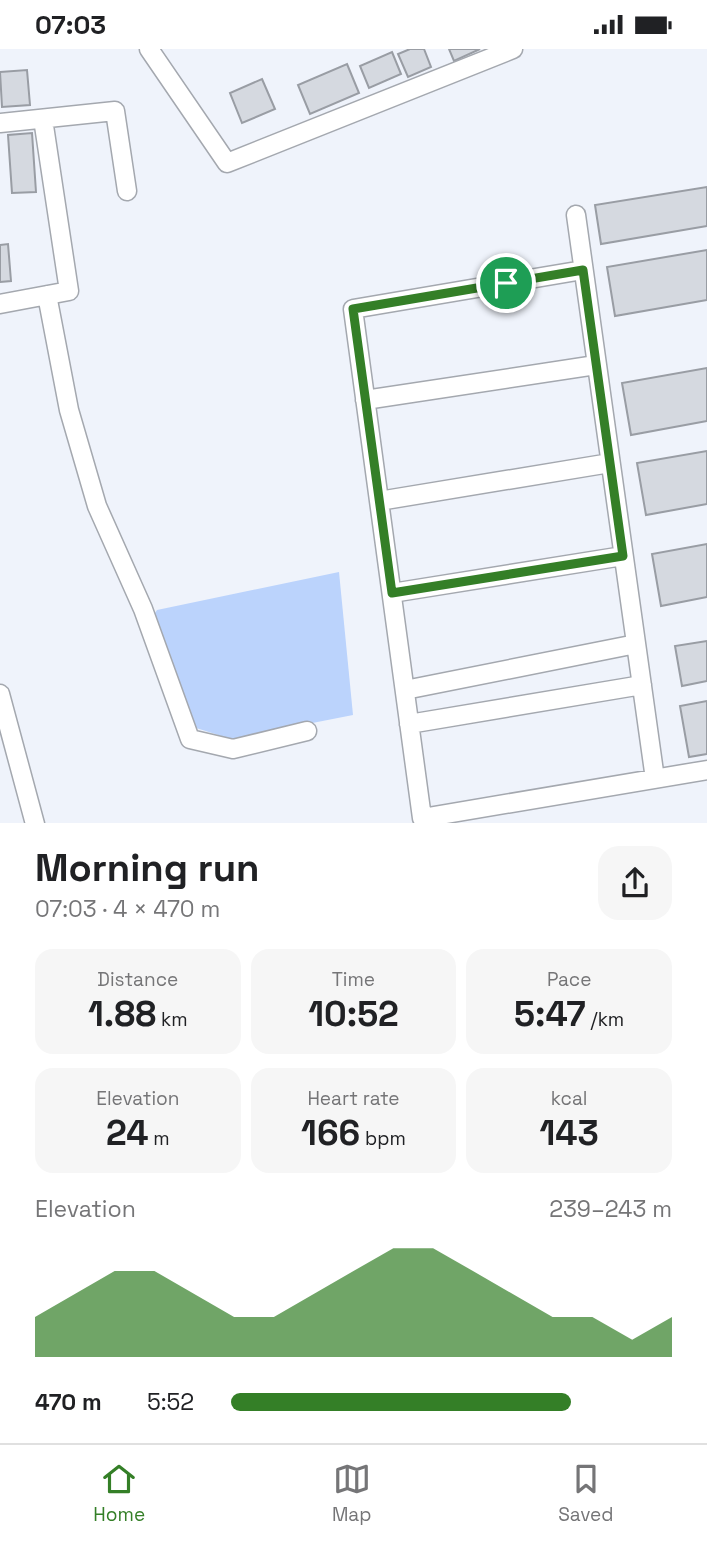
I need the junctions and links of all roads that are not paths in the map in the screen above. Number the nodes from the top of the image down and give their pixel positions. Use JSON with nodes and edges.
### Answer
{"nodes":[{"id":1,"x":149,"y":49,"type":"edge"},
{"id":2,"x":513,"y":49,"type":"edge"},
{"id":3,"x":43,"y":119,"type":"junction"},
{"id":4,"x":0,"y":123,"type":"edge"},
{"id":5,"x":127,"y":191,"type":"dead end"},
{"id":6,"x":576,"y":215,"type":"dead end"},
{"id":7,"x":583,"y":270,"type":"junction"},
{"id":8,"x":47,"y":295,"type":"junction"},
{"id":9,"x":0,"y":305,"type":"edge"},
{"id":10,"x":596,"y":365,"type":"junction"},
{"id":11,"x":365,"y":400,"type":"junction"},
{"id":12,"x":610,"y":463,"type":"junction"},
{"id":13,"x":379,"y":501,"type":"junction"},
{"id":14,"x":623,"y":556,"type":"junction"},
{"id":15,"x":392,"y":593,"type":"junction"},
{"id":16,"x":636,"y":644,"type":"junction"},
{"id":17,"x":642,"y":685,"type":"junction"},
{"id":18,"x":405,"y":690,"type":"junction"},
{"id":19,"x":0,"y":694,"type":"edge"},
{"id":20,"x":4,"y":721,"type":"edge"},
{"id":21,"x":409,"y":724,"type":"junction"},
{"id":22,"x":307,"y":731,"type":"dead end"},
{"id":23,"x":707,"y":770,"type":"edge"},
{"id":24,"x":655,"y":779,"type":"junction"},
{"id":25,"x":36,"y":823,"type":"edge"}],
"edges":[{"from":1,"to":2,"type":"street"},
{"from":3,"to":4,"type":"street"},
{"from":3,"to":5,"type":"street"},
{"from":3,"to":8,"type":"street"},
{"from":6,"to":7,"type":"street"},
{"from":7,"to":10,"type":"street"},
{"from":7,"to":11,"type":"street"},
{"from":8,"to":9,"type":"street"},
{"from":8,"to":22,"type":"street"},
{"from":10,"to":11,"type":"street"},
{"from":10,"to":12,"type":"street"},
{"from":11,"to":13,"type":"street"},
{"from":12,"to":13,"type":"street"},
{"from":12,"to":14,"type":"street"},
{"from":13,"to":15,"type":"street"},
{"from":14,"to":15,"type":"street"},
{"from":14,"to":16,"type":"street"},
{"from":15,"to":18,"type":"street"},
{"from":16,"to":17,"type":"street"},
{"from":16,"to":18,"type":"street"},
{"from":17,"to":21,"type":"street"},
{"from":17,"to":24,"type":"street"},
{"from":18,"to":21,"type":"street"},
{"from":19,"to":20,"type":"street"},
{"from":20,"to":25,"type":"street"},
{"from":21,"to":24,"type":"street"},
{"from":23,"to":24,"type":"street"}]}
